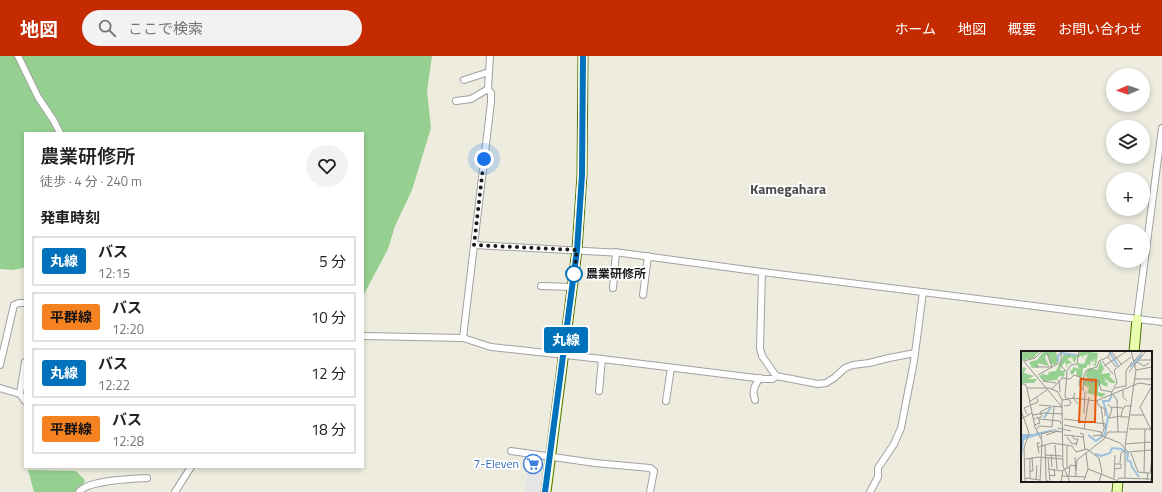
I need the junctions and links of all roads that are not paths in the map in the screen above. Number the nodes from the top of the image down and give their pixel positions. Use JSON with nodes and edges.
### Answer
{"nodes":[{"id":1,"x":18,"y":56,"type":"edge"},
{"id":2,"x":490,"y":56,"type":"edge"},
{"id":3,"x":583,"y":56,"type":"edge"},
{"id":4,"x":488,"y":72,"type":"junction"},
{"id":5,"x":464,"y":80,"type":"dead end"},
{"id":6,"x":488,"y":89,"type":"junction"},
{"id":7,"x":456,"y":101,"type":"dead end"},
{"id":8,"x":1162,"y":128,"type":"edge"},
{"id":9,"x":60,"y":132,"type":"edge"},
{"id":10,"x":474,"y":245,"type":"junction"},
{"id":11,"x":577,"y":250,"type":"junction"},
{"id":12,"x":616,"y":252,"type":"junction"},
{"id":13,"x":648,"y":256,"type":"junction"},
{"id":14,"x":762,"y":272,"type":"junction"},
{"id":15,"x":541,"y":286,"type":"dead end"},
{"id":16,"x":573,"y":287,"type":"junction"},
{"id":17,"x":613,"y":288,"type":"dead end"},
{"id":18,"x":923,"y":292,"type":"junction"},
{"id":19,"x":643,"y":295,"type":"dead end"},
{"id":20,"x":24,"y":303,"type":"edge"},
{"id":21,"x":1138,"y":319,"type":"junction"},
{"id":22,"x":1162,"y":322,"type":"edge"},
{"id":23,"x":364,"y":336,"type":"edge"},
{"id":24,"x":463,"y":338,"type":"junction"},
{"id":25,"x":1134,"y":351,"type":"edge"},
{"id":26,"x":564,"y":354,"type":"junction"},
{"id":27,"x":915,"y":354,"type":"junction"},
{"id":28,"x":602,"y":359,"type":"junction"},
{"id":29,"x":0,"y":365,"type":"edge"},
{"id":30,"x":24,"y":368,"type":"edge"},
{"id":31,"x":670,"y":368,"type":"junction"},
{"id":32,"x":776,"y":376,"type":"junction"},
{"id":33,"x":760,"y":378,"type":"junction"},
{"id":34,"x":0,"y":388,"type":"edge"},
{"id":35,"x":599,"y":391,"type":"dead end"},
{"id":36,"x":20,"y":394,"type":"junction"},
{"id":37,"x":24,"y":400,"type":"edge"},
{"id":38,"x":755,"y":400,"type":"dead end"},
{"id":39,"x":666,"y":401,"type":"dead end"},
{"id":40,"x":510,"y":451,"type":"dead end"},
{"id":41,"x":550,"y":456,"type":"junction"},
{"id":42,"x":190,"y":468,"type":"edge"},
{"id":43,"x":147,"y":478,"type":"dead end"},
{"id":44,"x":1118,"y":482,"type":"edge"},
{"id":45,"x":79,"y":492,"type":"edge"},
{"id":46,"x":175,"y":492,"type":"edge"},
{"id":47,"x":546,"y":492,"type":"edge"},
{"id":48,"x":650,"y":492,"type":"edge"},
{"id":49,"x":870,"y":492,"type":"edge"},
{"id":50,"x":1117,"y":492,"type":"edge"}],
"edges":[{"from":1,"to":9,"type":"street"},
{"from":2,"to":4,"type":"street"},
{"from":3,"to":11,"type":"main road"},
{"from":4,"to":5,"type":"street"},
{"from":4,"to":6,"type":"street"},
{"from":6,"to":7,"type":"street"},
{"from":6,"to":10,"type":"street"},
{"from":8,"to":21,"type":"street"},
{"from":10,"to":11,"type":"street"},
{"from":10,"to":24,"type":"street"},
{"from":11,"to":12,"type":"street"},
{"from":11,"to":16,"type":"main road"},
{"from":12,"to":13,"type":"street"},
{"from":12,"to":17,"type":"street"},
{"from":13,"to":14,"type":"street"},
{"from":13,"to":19,"type":"street"},
{"from":14,"to":18,"type":"street"},
{"from":14,"to":32,"type":"street"},
{"from":15,"to":16,"type":"street"},
{"from":16,"to":26,"type":"main road"},
{"from":18,"to":21,"type":"street"},
{"from":18,"to":27,"type":"street"},
{"from":20,"to":29,"type":"street"},
{"from":21,"to":22,"type":"street"},
{"from":21,"to":25,"type":"main road"},
{"from":23,"to":24,"type":"street"},
{"from":24,"to":26,"type":"street"},
{"from":26,"to":28,"type":"street"},
{"from":26,"to":41,"type":"main road"},
{"from":27,"to":32,"type":"street"},
{"from":27,"to":49,"type":"street"},
{"from":28,"to":31,"type":"street"},
{"from":28,"to":35,"type":"street"},
{"from":30,"to":36,"type":"street"},
{"from":31,"to":33,"type":"street"},
{"from":31,"to":39,"type":"street"},
{"from":32,"to":33,"type":"street"},
{"from":33,"to":38,"type":"street"},
{"from":34,"to":36,"type":"street"},
{"from":36,"to":37,"type":"street"},
{"from":40,"to":41,"type":"street"},
{"from":41,"to":47,"type":"main road"},
{"from":41,"to":48,"type":"street"},
{"from":42,"to":46,"type":"street"},
{"from":43,"to":45,"type":"street"},
{"from":44,"to":50,"type":"main road"}]}
